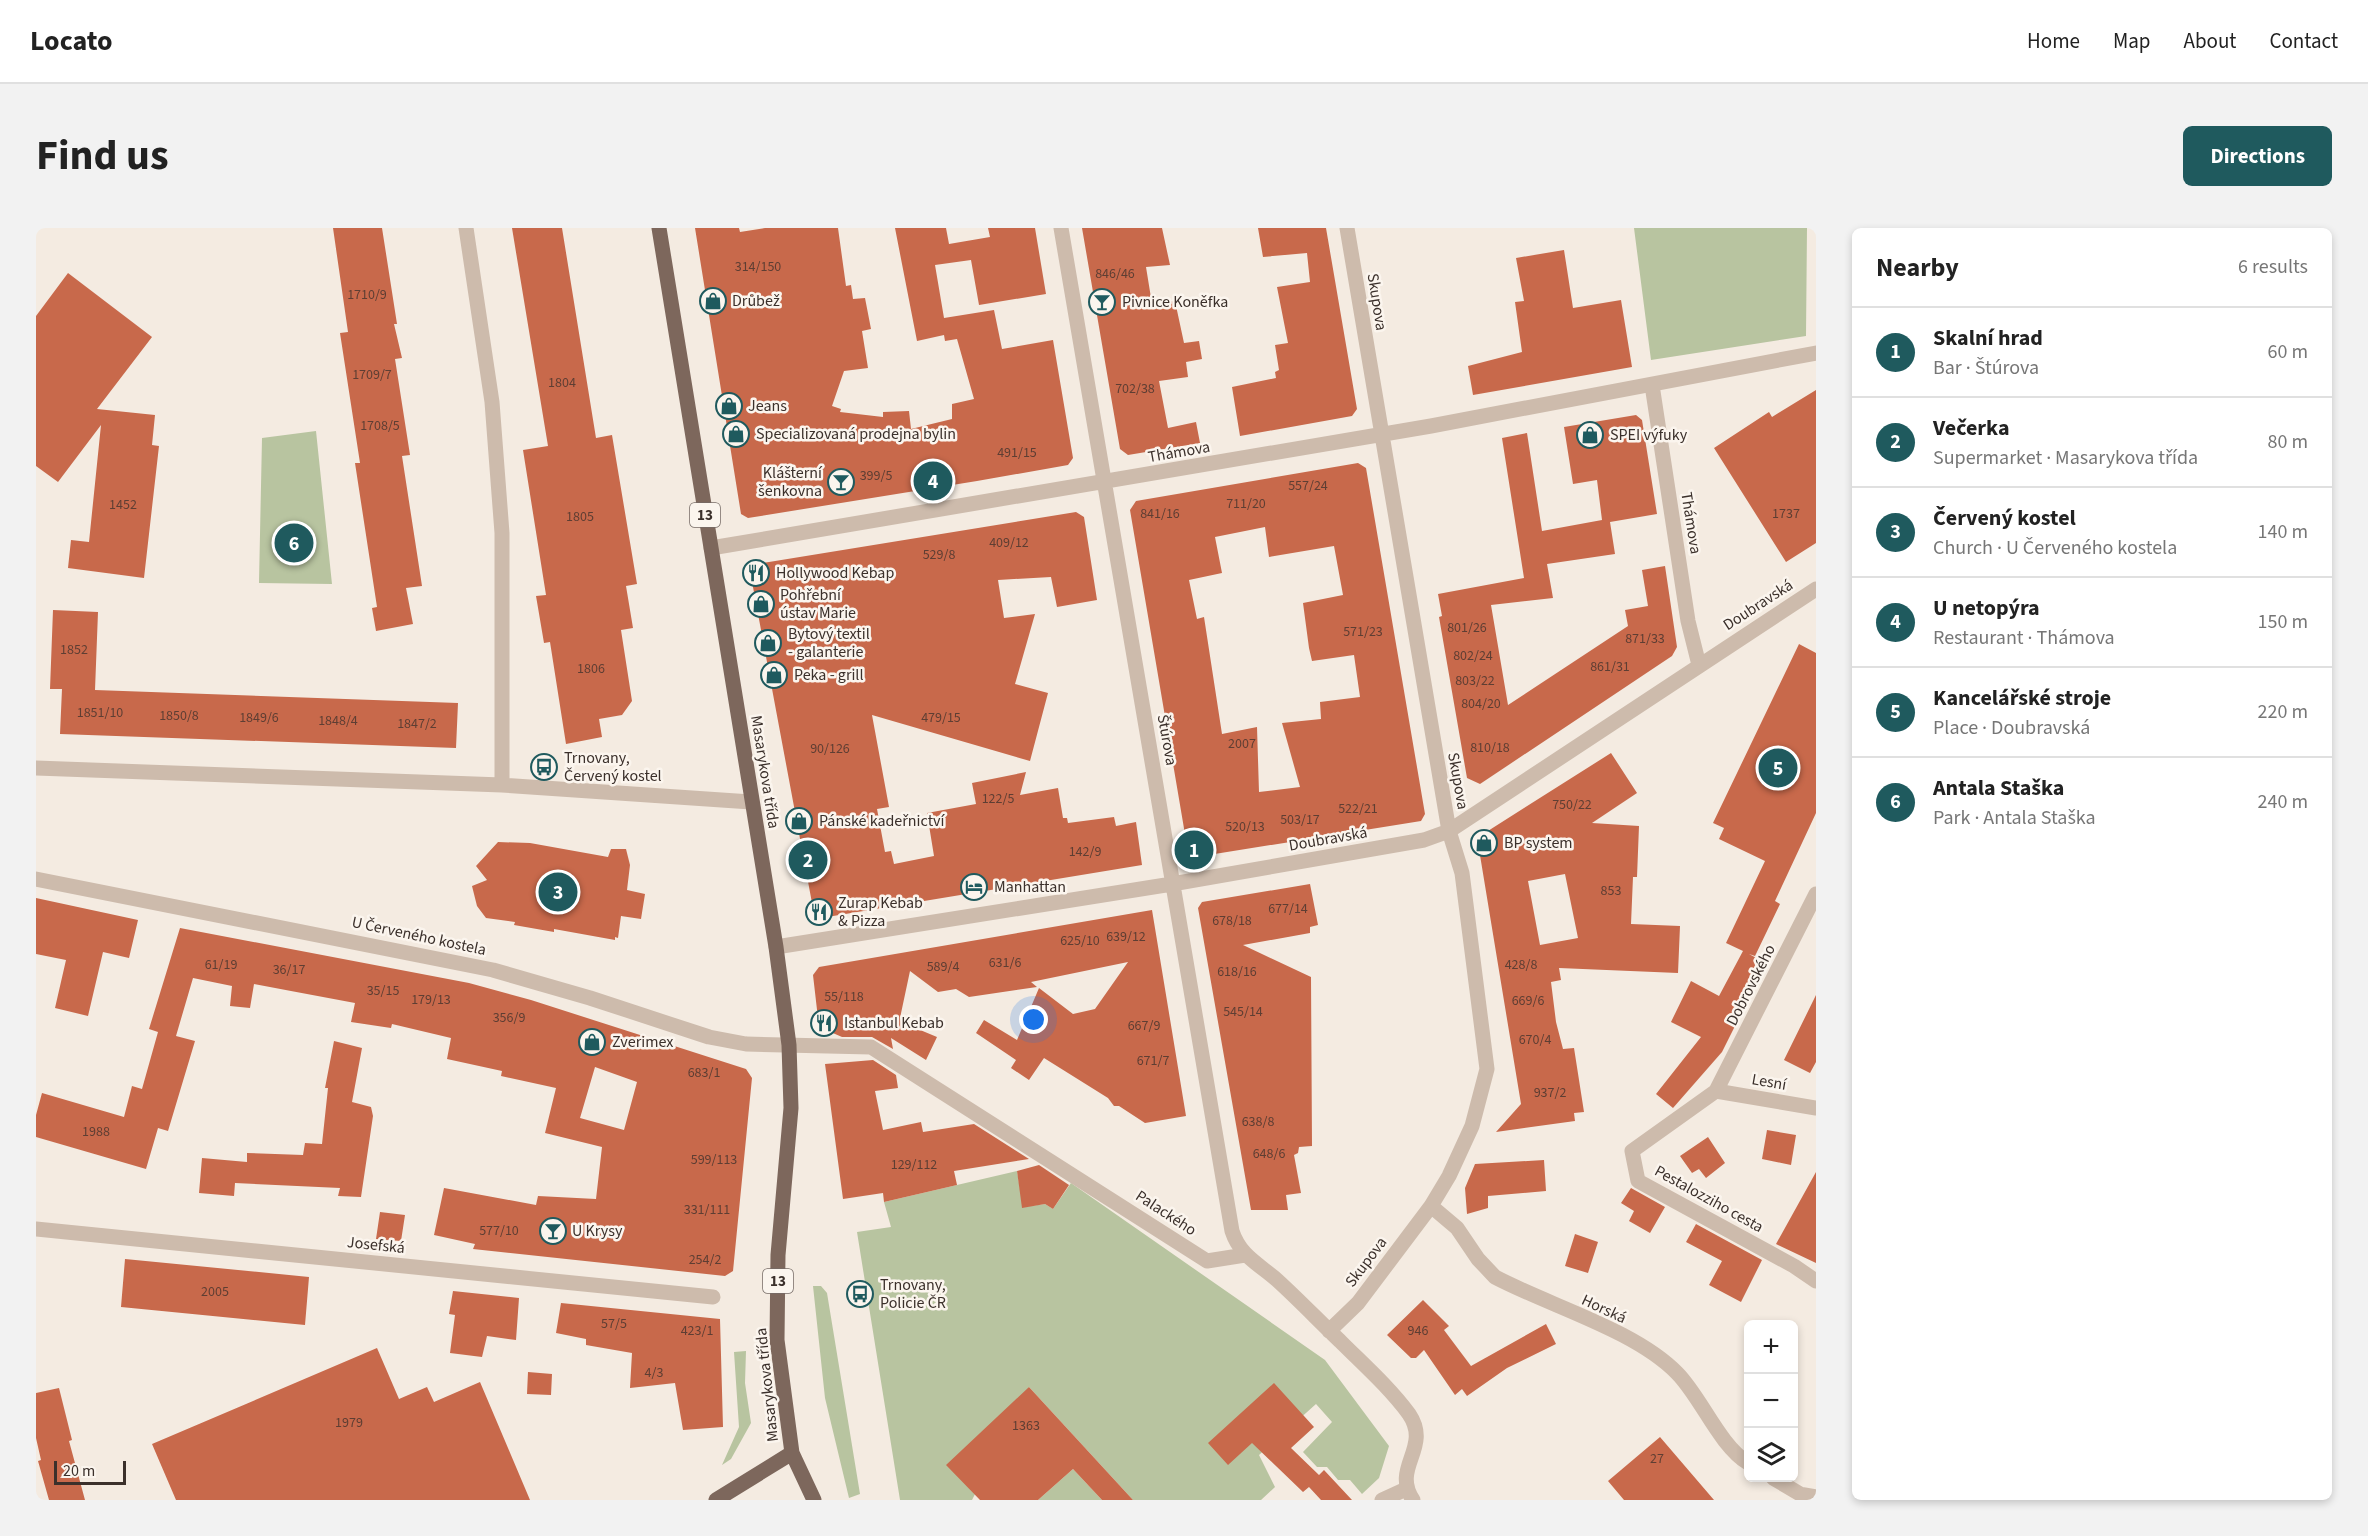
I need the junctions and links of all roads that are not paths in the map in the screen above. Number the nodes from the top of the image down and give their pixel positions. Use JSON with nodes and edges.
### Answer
{"nodes":[{"id":1,"x":466,"y":228,"type":"edge"},
{"id":2,"x":659,"y":228,"type":"edge"},
{"id":3,"x":1061,"y":228,"type":"edge"},
{"id":4,"x":1347,"y":228,"type":"edge"},
{"id":5,"x":1816,"y":353,"type":"edge"},
{"id":6,"x":1652,"y":385,"type":"junction"},
{"id":7,"x":1380,"y":435,"type":"junction"},
{"id":8,"x":1104,"y":483,"type":"junction"},
{"id":9,"x":711,"y":548,"type":"junction"},
{"id":10,"x":1816,"y":589,"type":"edge"},
{"id":11,"x":1699,"y":665,"type":"junction"},
{"id":12,"x":36,"y":768,"type":"edge"},
{"id":13,"x":502,"y":785,"type":"junction"},
{"id":14,"x":751,"y":802,"type":"junction"},
{"id":15,"x":1449,"y":831,"type":"junction"},
{"id":16,"x":36,"y":879,"type":"edge"},
{"id":17,"x":1172,"y":884,"type":"junction"},
{"id":18,"x":1816,"y":894,"type":"edge"},
{"id":19,"x":776,"y":947,"type":"junction"},
{"id":20,"x":789,"y":1045,"type":"junction"},
{"id":21,"x":1716,"y":1091,"type":"junction"},
{"id":22,"x":1816,"y":1108,"type":"edge"},
{"id":23,"x":1431,"y":1206,"type":"junction"},
{"id":24,"x":36,"y":1229,"type":"edge"},
{"id":25,"x":1245,"y":1255,"type":"junction"},
{"id":26,"x":1816,"y":1281,"type":"edge"},
{"id":27,"x":713,"y":1297,"type":"dead end"},
{"id":28,"x":1329,"y":1331,"type":"junction"},
{"id":29,"x":792,"y":1453,"type":"junction"},
{"id":30,"x":1744,"y":1458,"type":"edge"},
{"id":31,"x":1780,"y":1482,"type":"edge"},
{"id":32,"x":1409,"y":1494,"type":"edge"},
{"id":33,"x":1816,"y":1497,"type":"edge"},
{"id":34,"x":716,"y":1500,"type":"edge"},
{"id":35,"x":814,"y":1500,"type":"edge"},
{"id":36,"x":1382,"y":1500,"type":"edge"}],
"edges":[{"from":1,"to":13,"type":"street"},
{"from":2,"to":9,"type":"main road","name":"Masarykova třída","number":"13"},
{"from":3,"to":8,"type":"street","name":"Štúrova"},
{"from":4,"to":7,"type":"street","name":"Skupova"},
{"from":5,"to":6,"type":"street","name":"Thámova"},
{"from":6,"to":7,"type":"street","name":"Thámova"},
{"from":6,"to":11,"type":"street","name":"Thámova"},
{"from":7,"to":8,"type":"street","name":"Thámova"},
{"from":7,"to":15,"type":"street","name":"Skupova"},
{"from":8,"to":9,"type":"street","name":"Thámova"},
{"from":8,"to":17,"type":"street","name":"Štúrova"},
{"from":9,"to":14,"type":"main road","name":"Masarykova třída","number":"13"},
{"from":10,"to":11,"type":"street","name":"Doubravská"},
{"from":11,"to":15,"type":"street","name":"Doubravská"},
{"from":12,"to":13,"type":"street"},
{"from":13,"to":14,"type":"street"},
{"from":14,"to":19,"type":"main road","name":"Masarykova třída","number":"13"},
{"from":15,"to":17,"type":"street","name":"Doubravská"},
{"from":15,"to":23,"type":"street","name":"Skupova"},
{"from":16,"to":20,"type":"street","name":"U Červeného kostela"},
{"from":17,"to":19,"type":"street","name":"Doubravská"},
{"from":17,"to":25,"type":"street","name":"Štúrova"},
{"from":18,"to":21,"type":"street","name":"Dobrovského"},
{"from":19,"to":20,"type":"main road","name":"Masarykova třída","number":"13"},
{"from":20,"to":25,"type":"street","name":"Palackého"},
{"from":20,"to":29,"type":"main road","name":"Masarykova třída","number":"13"},
{"from":21,"to":22,"type":"street","name":"Lesní"},
{"from":21,"to":26,"type":"street","name":"Pestalozziho cesta"},
{"from":23,"to":28,"type":"street","name":"Skupova"},
{"from":23,"to":30,"type":"street","name":"Horská"},
{"from":24,"to":27,"type":"street","name":"Josefská"},
{"from":25,"to":28,"type":"street"},
{"from":28,"to":32,"type":"street"},
{"from":29,"to":34,"type":"main road"},
{"from":29,"to":35,"type":"main road","name":"Masarykova třída"},
{"from":31,"to":33,"type":"street"},
{"from":32,"to":36,"type":"street"}]}
